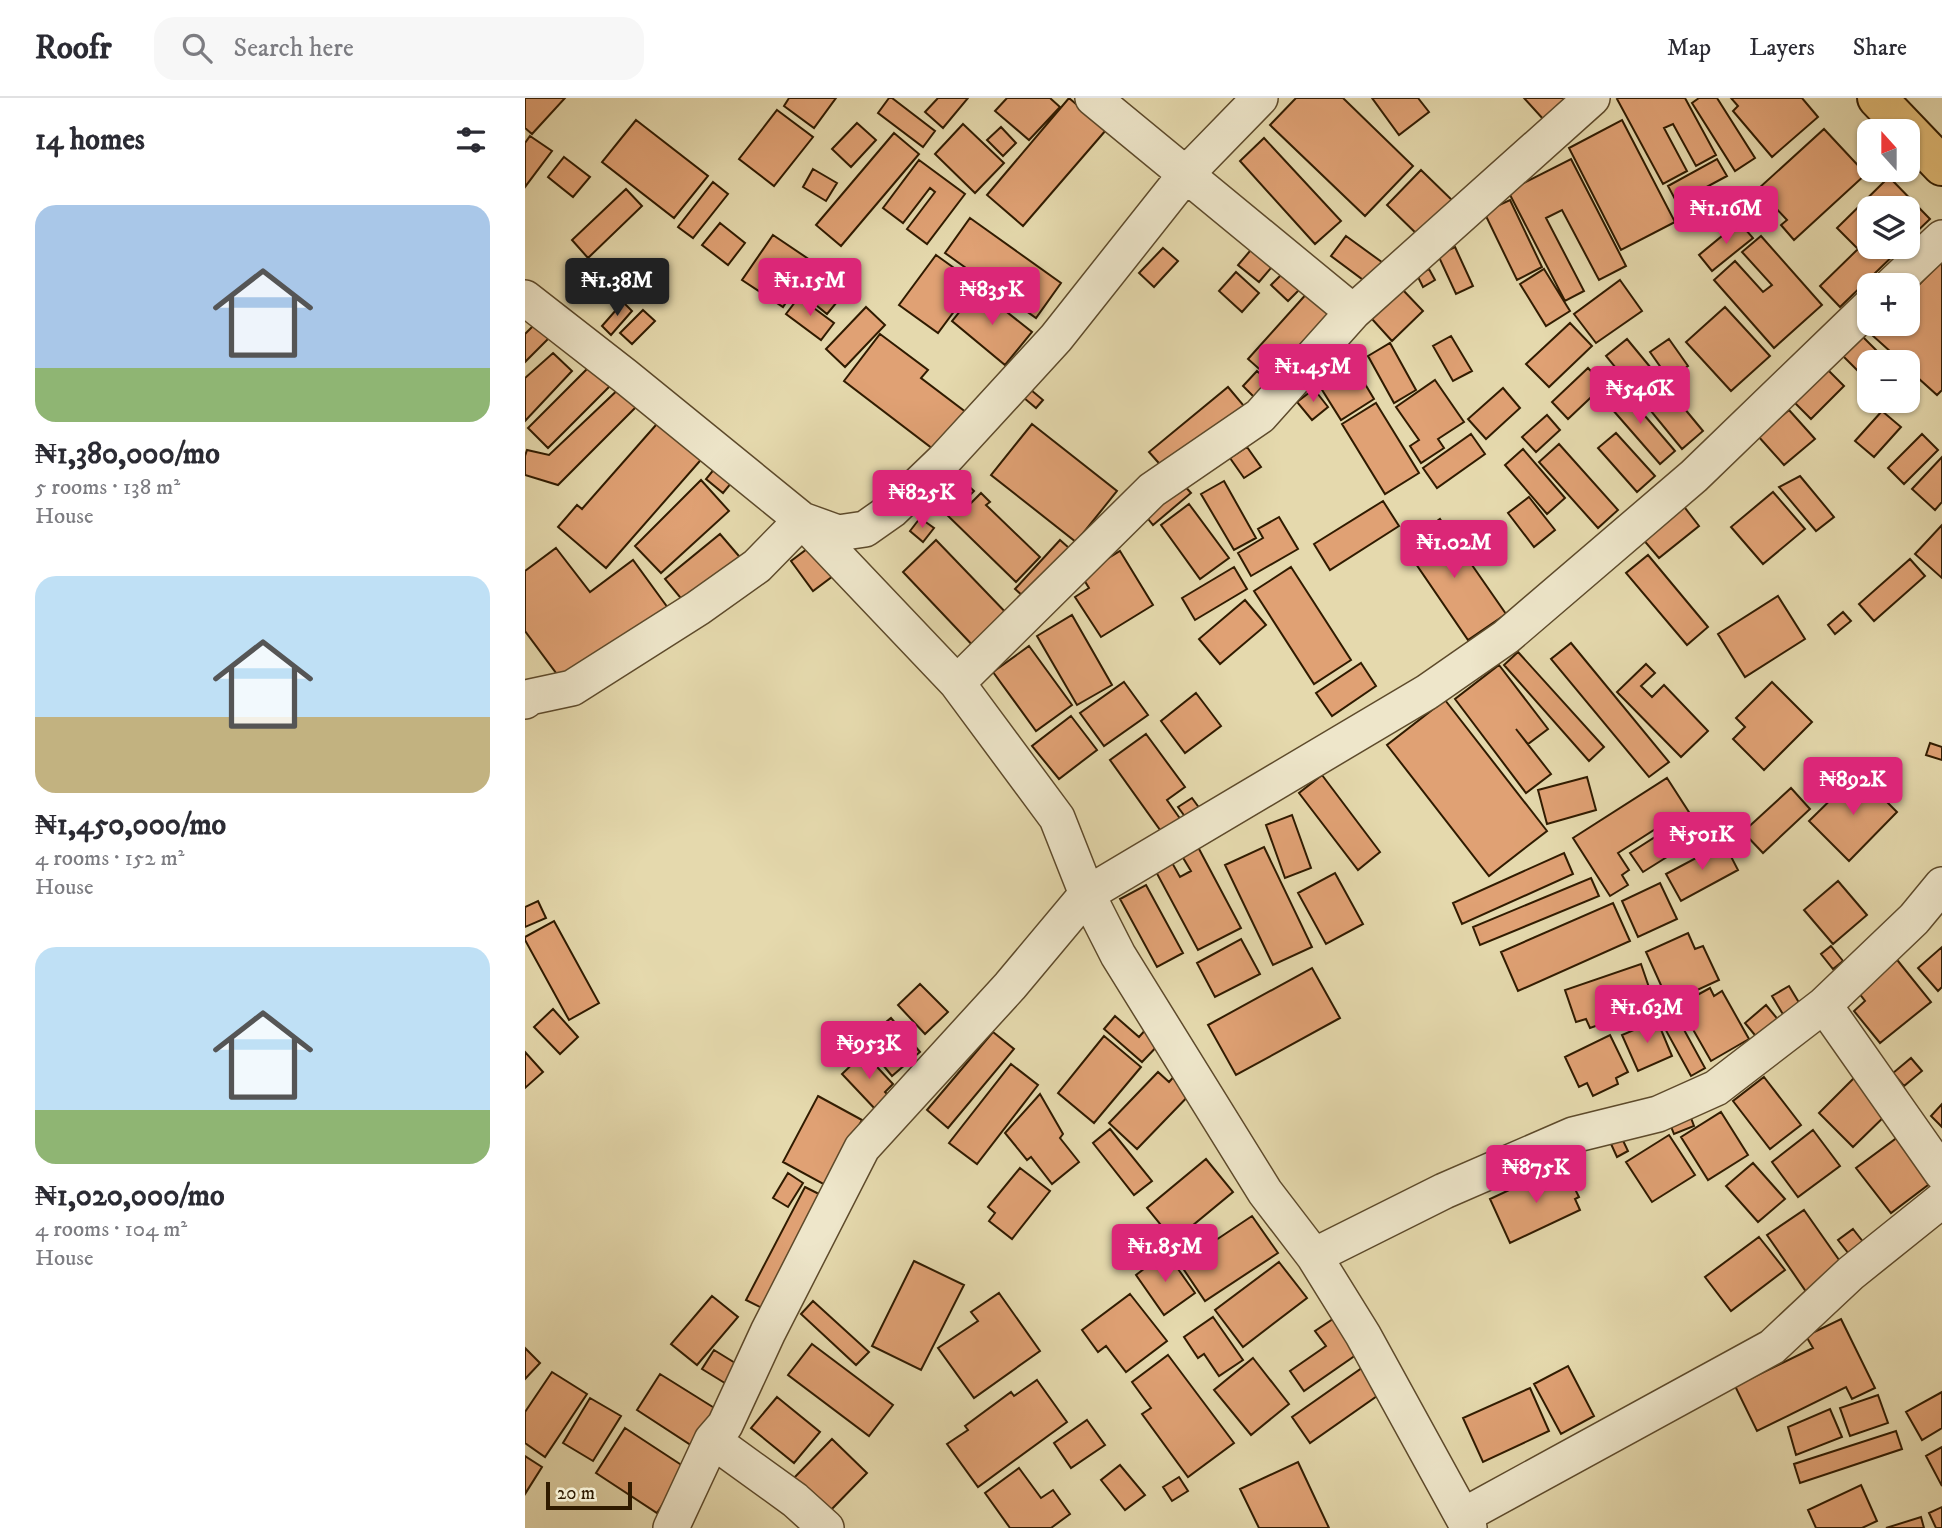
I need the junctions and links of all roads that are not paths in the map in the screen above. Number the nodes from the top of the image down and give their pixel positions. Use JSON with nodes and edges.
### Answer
{"nodes":[{"id":1,"x":1093,"y":98,"type":"edge"},
{"id":2,"x":1260,"y":98,"type":"edge"},
{"id":3,"x":1592,"y":98,"type":"edge"},
{"id":4,"x":1877,"y":98,"type":"edge"},
{"id":5,"x":1940,"y":161,"type":"edge"},
{"id":6,"x":1186,"y":174,"type":"junction"},
{"id":7,"x":1942,"y":238,"type":"edge"},
{"id":8,"x":1905,"y":273,"type":"edge"},
{"id":9,"x":525,"y":298,"type":"edge"},
{"id":10,"x":1353,"y":312,"type":"junction"},
{"id":11,"x":1857,"y":319,"type":"edge"},
{"id":12,"x":802,"y":520,"type":"junction"},
{"id":13,"x":957,"y":683,"type":"junction"},
{"id":14,"x":527,"y":696,"type":"edge"},
{"id":15,"x":1942,"y":886,"type":"edge"},
{"id":16,"x":1087,"y":894,"type":"junction"},
{"id":17,"x":1824,"y":1005,"type":"junction"},
{"id":18,"x":1942,"y":1173,"type":"edge"},
{"id":19,"x":1942,"y":1200,"type":"edge"},
{"id":20,"x":1314,"y":1256,"type":"junction"},
{"id":21,"x":712,"y":1440,"type":"junction"},
{"id":22,"x":1466,"y":1522,"type":"edge"},
{"id":23,"x":671,"y":1528,"type":"edge"},
{"id":24,"x":826,"y":1528,"type":"edge"}],
"edges":[{"from":1,"to":6,"type":"street"},
{"from":2,"to":6,"type":"street"},
{"from":3,"to":10,"type":"street"},
{"from":4,"to":5,"type":"main road"},
{"from":6,"to":10,"type":"street"},
{"from":6,"to":12,"type":"street"},
{"from":7,"to":8,"type":"street"},
{"from":9,"to":12,"type":"street"},
{"from":10,"to":13,"type":"street"},
{"from":11,"to":16,"type":"street"},
{"from":12,"to":13,"type":"street"},
{"from":12,"to":14,"type":"street"},
{"from":13,"to":16,"type":"street"},
{"from":15,"to":17,"type":"street"},
{"from":16,"to":20,"type":"street"},
{"from":16,"to":21,"type":"street"},
{"from":17,"to":18,"type":"street"},
{"from":17,"to":20,"type":"street"},
{"from":19,"to":22,"type":"street"},
{"from":20,"to":22,"type":"street"},
{"from":21,"to":23,"type":"street"},
{"from":21,"to":24,"type":"street"}]}
